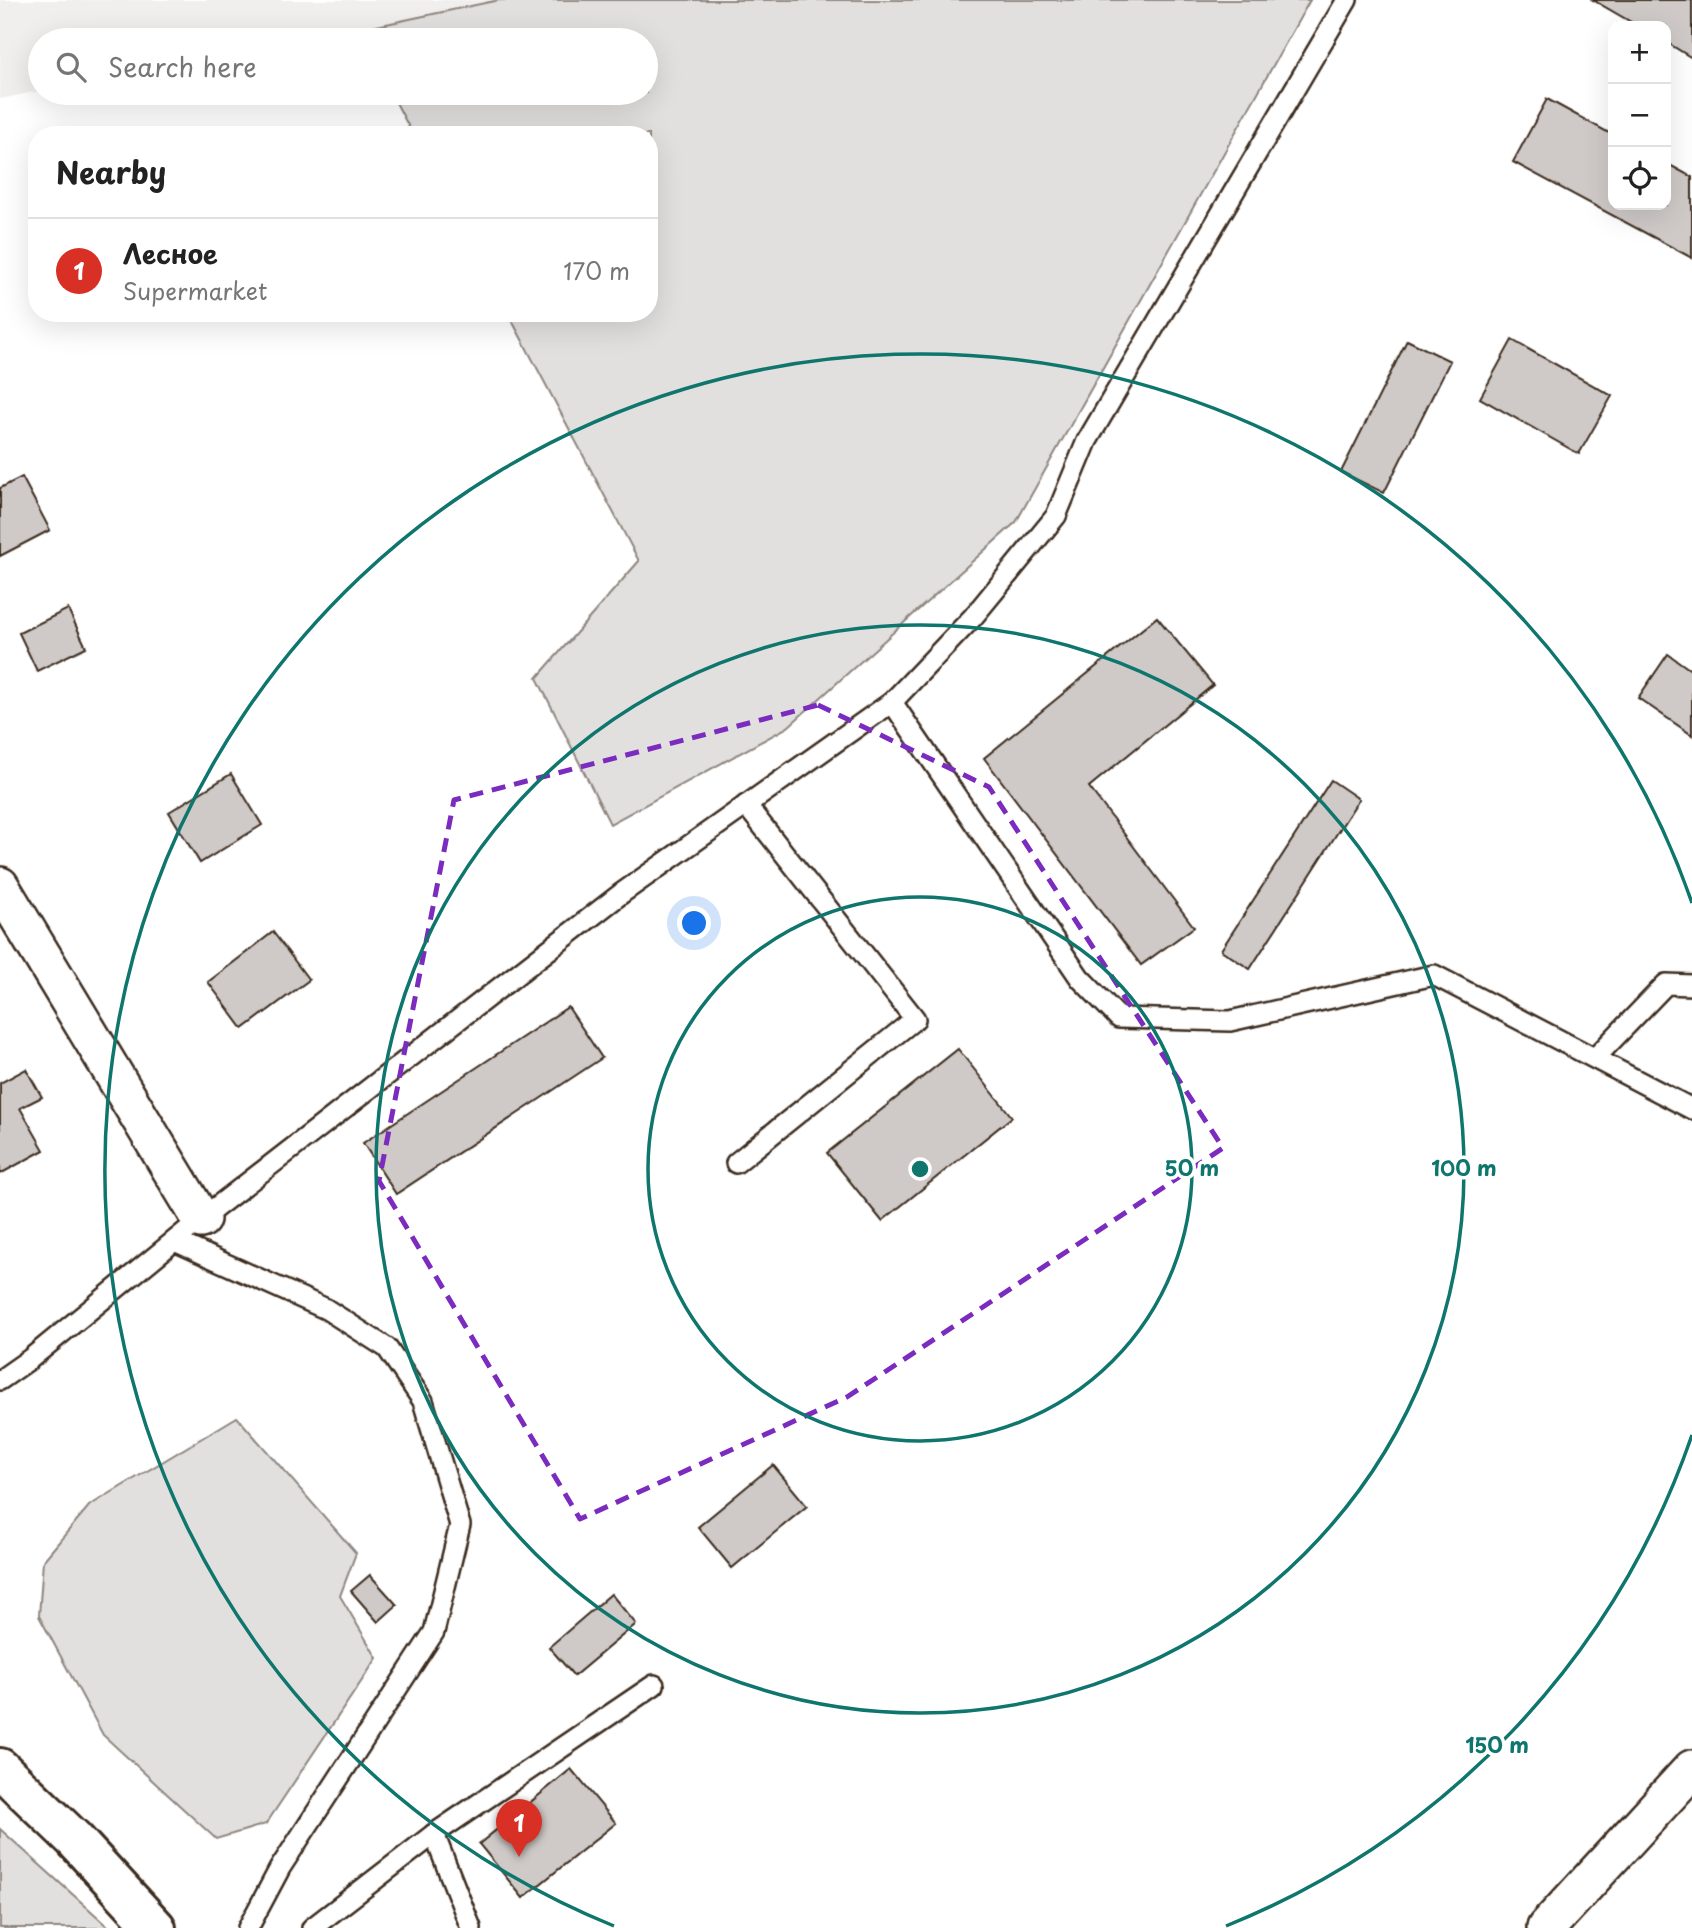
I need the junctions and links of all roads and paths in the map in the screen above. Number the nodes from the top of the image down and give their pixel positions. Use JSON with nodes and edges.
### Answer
{"nodes":[{"id":1,"x":1347,"y":0,"type":"edge"},
{"id":2,"x":892,"y":702,"type":"junction"},
{"id":3,"x":746,"y":806,"type":"junction"},
{"id":4,"x":0,"y":887,"type":"edge"},
{"id":5,"x":1692,"y":985,"type":"edge"},
{"id":6,"x":1595,"y":1058,"type":"junction"},
{"id":7,"x":1692,"y":1109,"type":"edge"},
{"id":8,"x":736,"y":1163,"type":"dead end"},
{"id":9,"x":189,"y":1230,"type":"junction"},
{"id":10,"x":0,"y":1380,"type":"edge"},
{"id":11,"x":654,"y":1685,"type":"dead end"},
{"id":12,"x":0,"y":1768,"type":"edge"},
{"id":13,"x":1692,"y":1769,"type":"edge"},
{"id":14,"x":434,"y":1834,"type":"junction"},
{"id":15,"x":156,"y":1928,"type":"edge"},
{"id":16,"x":248,"y":1928,"type":"edge"},
{"id":17,"x":312,"y":1928,"type":"edge"},
{"id":18,"x":471,"y":1928,"type":"edge"},
{"id":19,"x":1546,"y":1928,"type":"edge"}],
"edges":[{"from":1,"to":2,"type":"lane"},
{"from":2,"to":3,"type":"lane"},
{"from":2,"to":6,"type":"lane"},
{"from":3,"to":8,"type":"lane"},
{"from":3,"to":9,"type":"lane"},
{"from":4,"to":9,"type":"street"},
{"from":5,"to":6,"type":"lane"},
{"from":6,"to":7,"type":"lane"},
{"from":9,"to":10,"type":"lane"},
{"from":9,"to":16,"type":"lane"},
{"from":11,"to":14,"type":"lane"},
{"from":12,"to":15,"type":"street"},
{"from":13,"to":19,"type":"street"},
{"from":14,"to":17,"type":"lane"},
{"from":14,"to":18,"type":"lane"}]}
